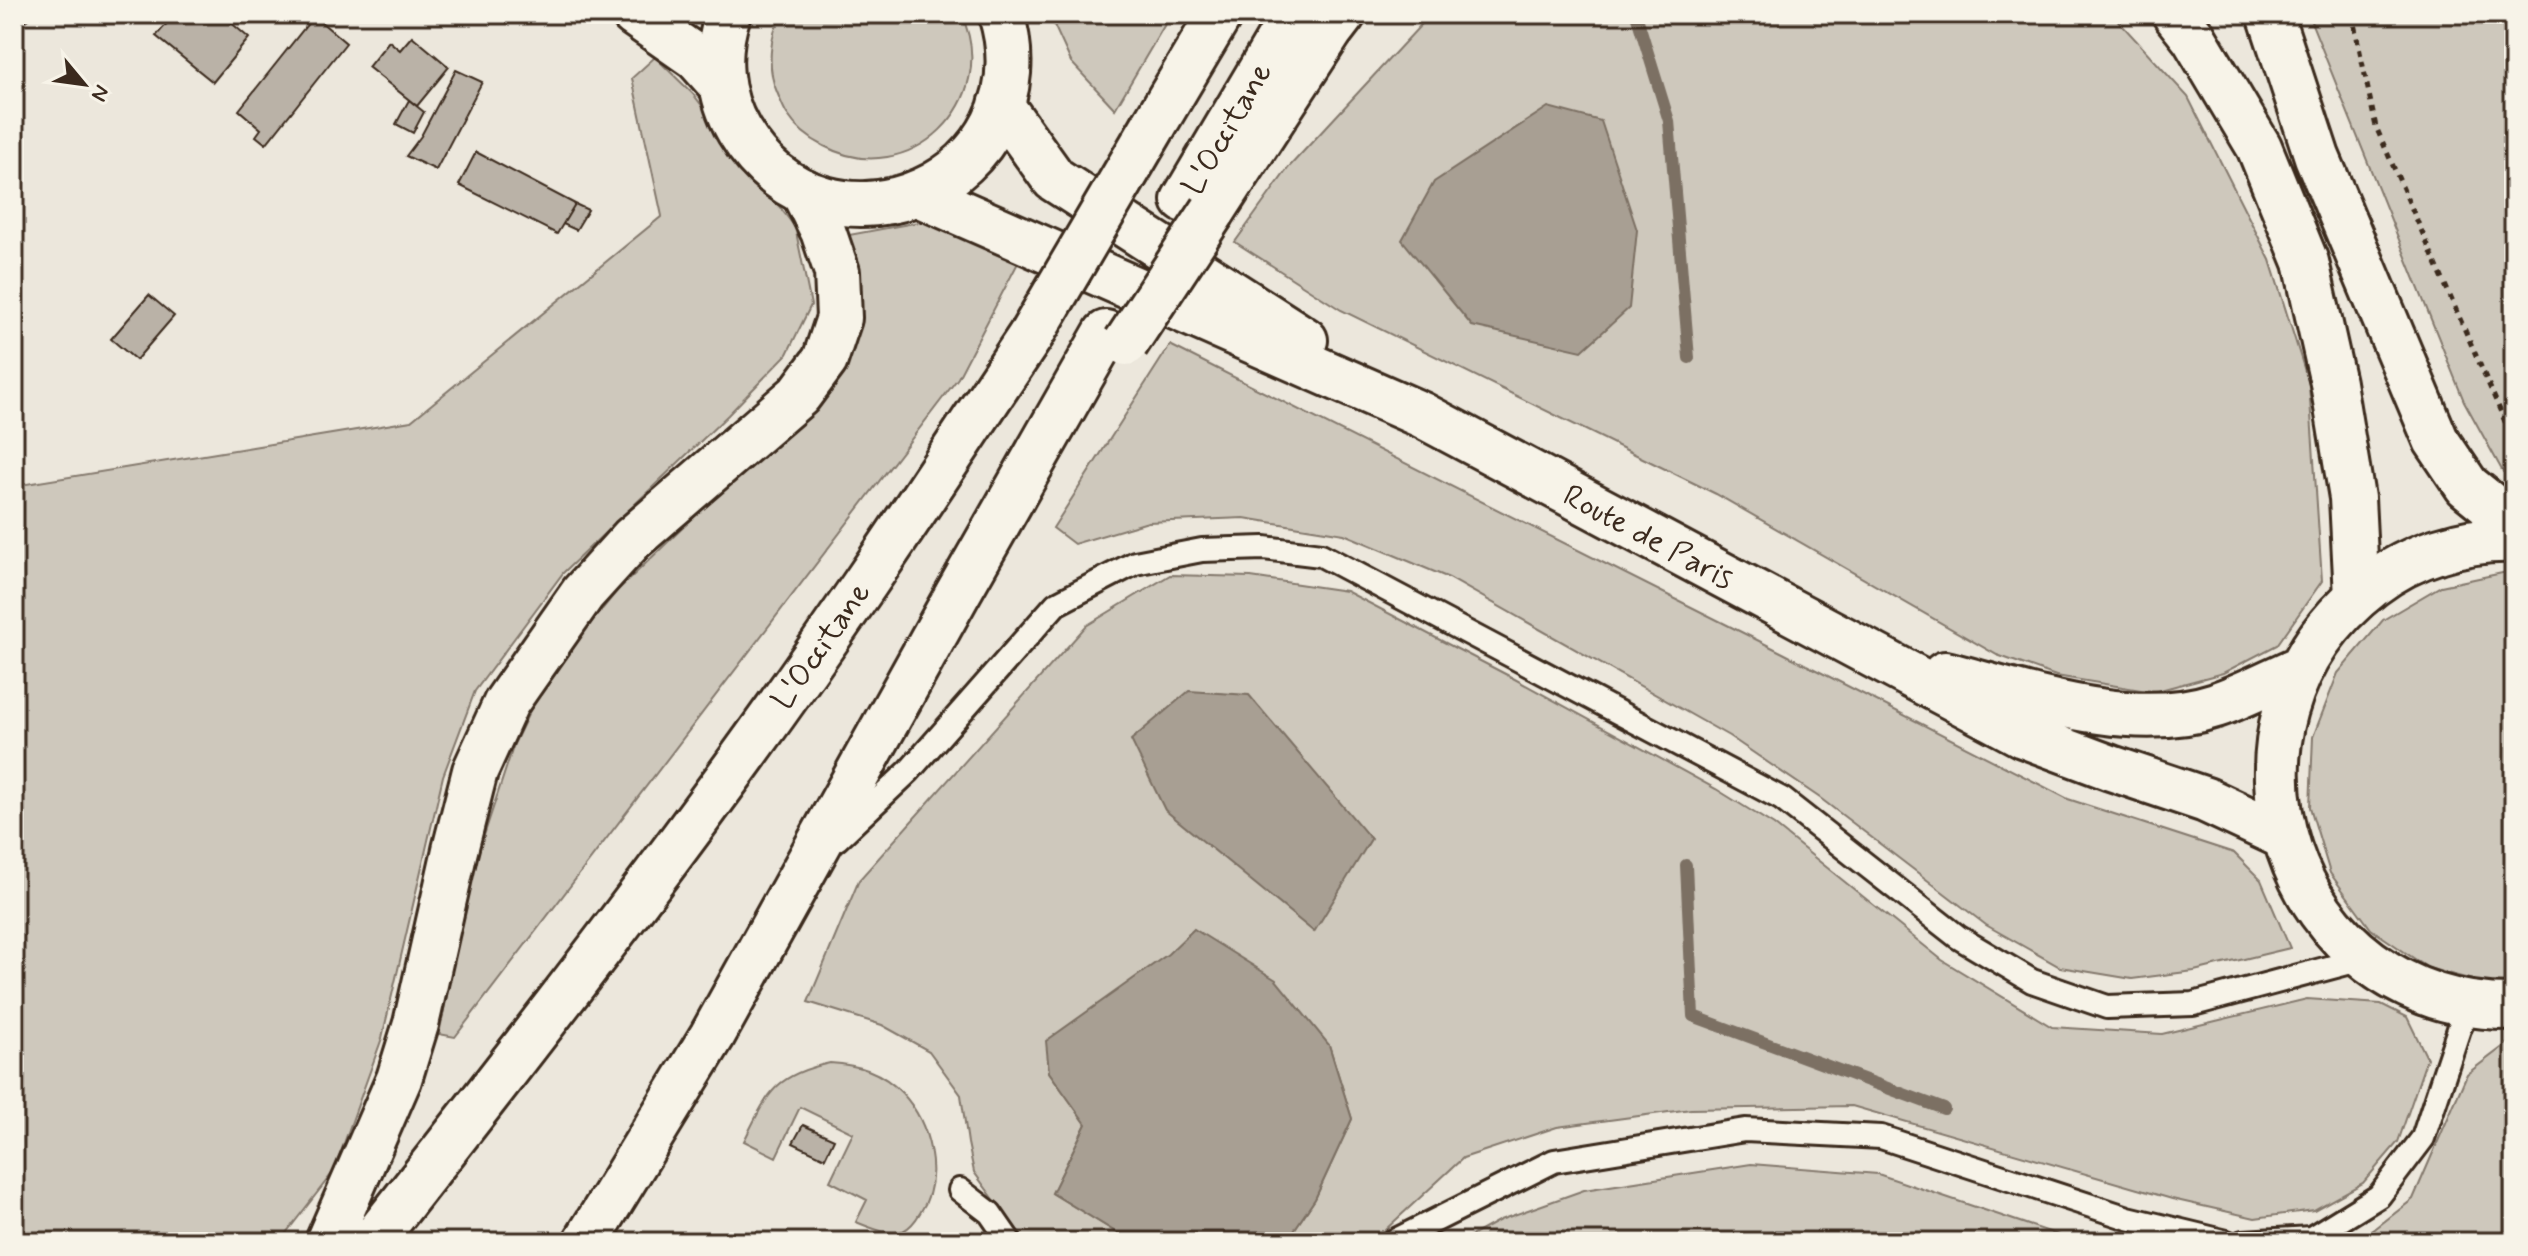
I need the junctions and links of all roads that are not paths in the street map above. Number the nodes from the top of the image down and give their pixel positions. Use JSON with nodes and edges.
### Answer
{"nodes":[{"id":1,"x":634,"y":14,"type":"edge"},
{"id":2,"x":728,"y":14,"type":"edge"},
{"id":3,"x":1001,"y":14,"type":"edge"},
{"id":4,"x":1220,"y":14,"type":"edge"},
{"id":5,"x":1294,"y":14,"type":"edge"},
{"id":6,"x":1343,"y":14,"type":"edge"},
{"id":7,"x":2175,"y":14,"type":"edge"},
{"id":8,"x":2270,"y":14,"type":"edge"},
{"id":9,"x":722,"y":86,"type":"junction"},
{"id":10,"x":1001,"y":105,"type":"junction"},
{"id":11,"x":803,"y":191,"type":"junction"},
{"id":12,"x":918,"y":194,"type":"junction"},
{"id":13,"x":1198,"y":206,"type":"junction"},
{"id":14,"x":1422,"y":415,"type":"junction"},
{"id":15,"x":2514,"y":524,"type":"edge"},
{"id":16,"x":2514,"y":540,"type":"edge"},
{"id":17,"x":2357,"y":597,"type":"junction"},
{"id":18,"x":1876,"y":657,"type":"junction"},
{"id":19,"x":2301,"y":668,"type":"junction"},
{"id":20,"x":2283,"y":836,"type":"junction"},
{"id":21,"x":804,"y":869,"type":"junction"},
{"id":22,"x":2366,"y":958,"type":"junction"},
{"id":23,"x":2471,"y":1005,"type":"junction"},
{"id":24,"x":2514,"y":1007,"type":"edge"},
{"id":25,"x":960,"y":1190,"type":"dead end"},
{"id":26,"x":328,"y":1242,"type":"edge"},
{"id":27,"x":372,"y":1242,"type":"edge"},
{"id":28,"x":586,"y":1242,"type":"edge"},
{"id":29,"x":1010,"y":1242,"type":"edge"},
{"id":30,"x":1392,"y":1242,"type":"edge"},
{"id":31,"x":2227,"y":1242,"type":"edge"},
{"id":32,"x":2243,"y":1242,"type":"edge"}],
"edges":[{"from":1,"to":9,"type":"main road"},
{"from":2,"to":9,"type":"main road"},
{"from":3,"to":10,"type":"main road"},
{"from":4,"to":27,"type":"main road","name":"L'Occitane","bridge":true},
{"from":5,"to":13,"type":"main road","name":"L'Occitane"},
{"from":6,"to":13,"type":"main road"},
{"from":7,"to":17,"type":"main road"},
{"from":8,"to":15,"type":"main road"},
{"from":9,"to":11,"type":"main road"},
{"from":10,"to":12,"type":"main road"},
{"from":10,"to":14,"type":"main road"},
{"from":11,"to":12,"type":"main road"},
{"from":11,"to":26,"type":"main road"},
{"from":12,"to":14,"type":"main road"},
{"from":13,"to":21,"type":"main road","name":"L'Occitane"},
{"from":14,"to":18,"type":"main road","name":"Route de Paris"},
{"from":16,"to":17,"type":"main road"},
{"from":17,"to":19,"type":"main road"},
{"from":18,"to":19,"type":"main road"},
{"from":18,"to":20,"type":"main road"},
{"from":19,"to":20,"type":"main road"},
{"from":20,"to":22,"type":"main road"},
{"from":21,"to":22,"type":"lane"},
{"from":21,"to":28,"type":"main road","name":"L'Occitane"},
{"from":22,"to":23,"type":"main road"},
{"from":23,"to":24,"type":"main road"},
{"from":23,"to":32,"type":"lane"},
{"from":25,"to":29,"type":"lane"},
{"from":30,"to":31,"type":"lane"}]}
